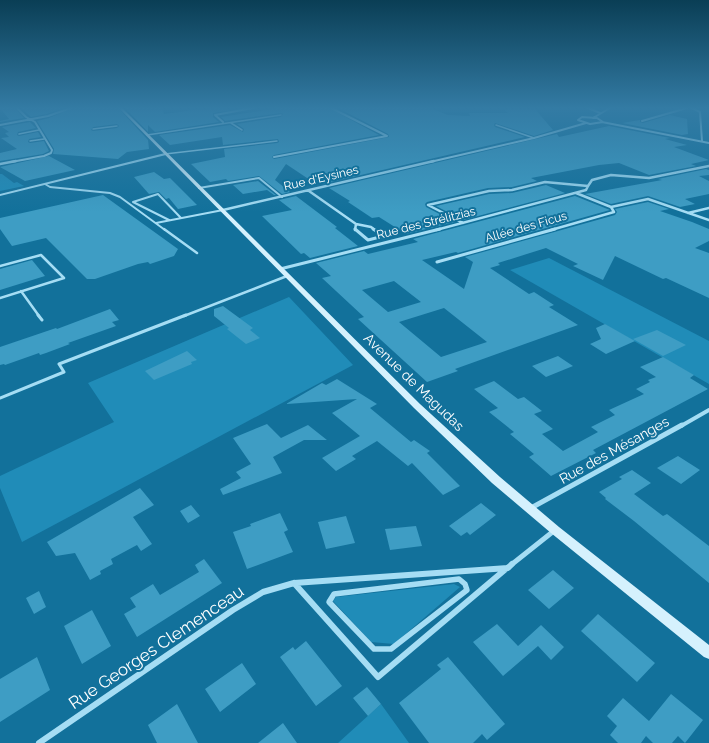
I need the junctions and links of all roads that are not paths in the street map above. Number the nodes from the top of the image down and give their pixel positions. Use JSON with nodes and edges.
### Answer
{"nodes":[{"id":1,"x":47,"y":143,"type":"edge"},
{"id":2,"x":154,"y":143,"type":"edge"},
{"id":3,"x":268,"y":143,"type":"edge"},
{"id":4,"x":351,"y":143,"type":"edge"},
{"id":5,"x":514,"y":143,"type":"edge"},
{"id":6,"x":165,"y":154,"type":"junction"},
{"id":7,"x":274,"y":157,"type":"dead end"},
{"id":8,"x":0,"y":164,"type":"edge"},
{"id":9,"x":709,"y":166,"type":"edge"},
{"id":10,"x":45,"y":184,"type":"junction"},
{"id":11,"x":588,"y":186,"type":"junction"},
{"id":12,"x":199,"y":188,"type":"junction"},
{"id":13,"x":309,"y":191,"type":"junction"},
{"id":14,"x":575,"y":193,"type":"junction"},
{"id":15,"x":0,"y":195,"type":"edge"},
{"id":16,"x":282,"y":197,"type":"junction"},
{"id":17,"x":611,"y":207,"type":"junction"},
{"id":18,"x":709,"y":208,"type":"edge"},
{"id":19,"x":223,"y":210,"type":"junction"},
{"id":20,"x":688,"y":213,"type":"junction"},
{"id":21,"x":181,"y":218,"type":"junction"},
{"id":22,"x":169,"y":220,"type":"junction"},
{"id":23,"x":709,"y":220,"type":"edge"},
{"id":24,"x":156,"y":223,"type":"junction"},
{"id":25,"x":463,"y":223,"type":"junction"},
{"id":26,"x":356,"y":224,"type":"junction"},
{"id":27,"x":197,"y":253,"type":"dead end"},
{"id":28,"x":437,"y":262,"type":"dead end"},
{"id":29,"x":0,"y":266,"type":"edge"},
{"id":30,"x":284,"y":272,"type":"junction"},
{"id":31,"x":21,"y":291,"type":"junction"},
{"id":32,"x":0,"y":298,"type":"edge"},
{"id":33,"x":42,"y":320,"type":"dead end"},
{"id":34,"x":0,"y":398,"type":"edge"},
{"id":35,"x":709,"y":410,"type":"edge"},
{"id":36,"x":529,"y":509,"type":"junction"},
{"id":37,"x":554,"y":530,"type":"junction"},
{"id":38,"x":508,"y":568,"type":"junction"},
{"id":39,"x":294,"y":583,"type":"junction"},
{"id":40,"x":374,"y":649,"type":"joint"},
{"id":41,"x":709,"y":653,"type":"edge"},
{"id":42,"x":39,"y":743,"type":"edge"}],
"edges":[{"from":1,"to":8,"type":"street"},
{"from":2,"to":6,"type":"main road","name":"Avenue de Magudas"},
{"from":3,"to":6,"type":"lane"},
{"from":4,"to":7,"type":"street"},
{"from":5,"to":13,"type":"street","name":"Rue d'Eysines"},
{"from":6,"to":10,"type":"street"},
{"from":6,"to":12,"type":"main road","name":"Avenue de Magudas"},
{"from":9,"to":11,"type":"street","name":"Rue des Strélitzias"},
{"from":10,"to":15,"type":"street"},
{"from":10,"to":24,"type":"lane"},
{"from":11,"to":14,"type":"street","name":"Rue des Strélitzias"},
{"from":11,"to":25,"type":"street"},
{"from":12,"to":16,"type":"lane"},
{"from":12,"to":19,"type":"main road","name":"Avenue de Magudas"},
{"from":13,"to":16,"type":"street","name":"Rue d'Eysines"},
{"from":13,"to":26,"type":"street"},
{"from":14,"to":17,"type":"street"},
{"from":14,"to":25,"type":"street","name":"Rue des Strélitzias"},
{"from":16,"to":19,"type":"street","name":"Rue d'Eysines"},
{"from":17,"to":20,"type":"street"},
{"from":17,"to":28,"type":"street","name":"Allée des Ficus"},
{"from":18,"to":20,"type":"street"},
{"from":19,"to":21,"type":"lane"},
{"from":19,"to":30,"type":"main road","name":"Avenue de Magudas"},
{"from":20,"to":23,"type":"street"},
{"from":21,"to":22,"type":"lane"},
{"from":21,"to":22,"type":"lane"},
{"from":22,"to":24,"type":"lane"},
{"from":24,"to":27,"type":"lane"},
{"from":25,"to":30,"type":"street","name":"Rue des Strélitzias"},
{"from":26,"to":26,"type":"street"},
{"from":29,"to":31,"type":"lane"},
{"from":30,"to":34,"type":"lane"},
{"from":30,"to":36,"type":"main road","name":"Avenue de Magudas"},
{"from":31,"to":32,"type":"lane"},
{"from":31,"to":33,"type":"lane"},
{"from":35,"to":36,"type":"street","name":"Rue des Mésanges"},
{"from":36,"to":37,"type":"main road","name":"Avenue de Magudas"},
{"from":37,"to":38,"type":"street"},
{"from":37,"to":41,"type":"main road","name":"Avenue de Magudas"},
{"from":38,"to":39,"type":"street","name":"Rue Georges Clemenceau"},
{"from":38,"to":39,"type":"street"},
{"from":39,"to":42,"type":"street","name":"Rue Georges Clemenceau"},
{"from":40,"to":40,"type":"street"}]}
